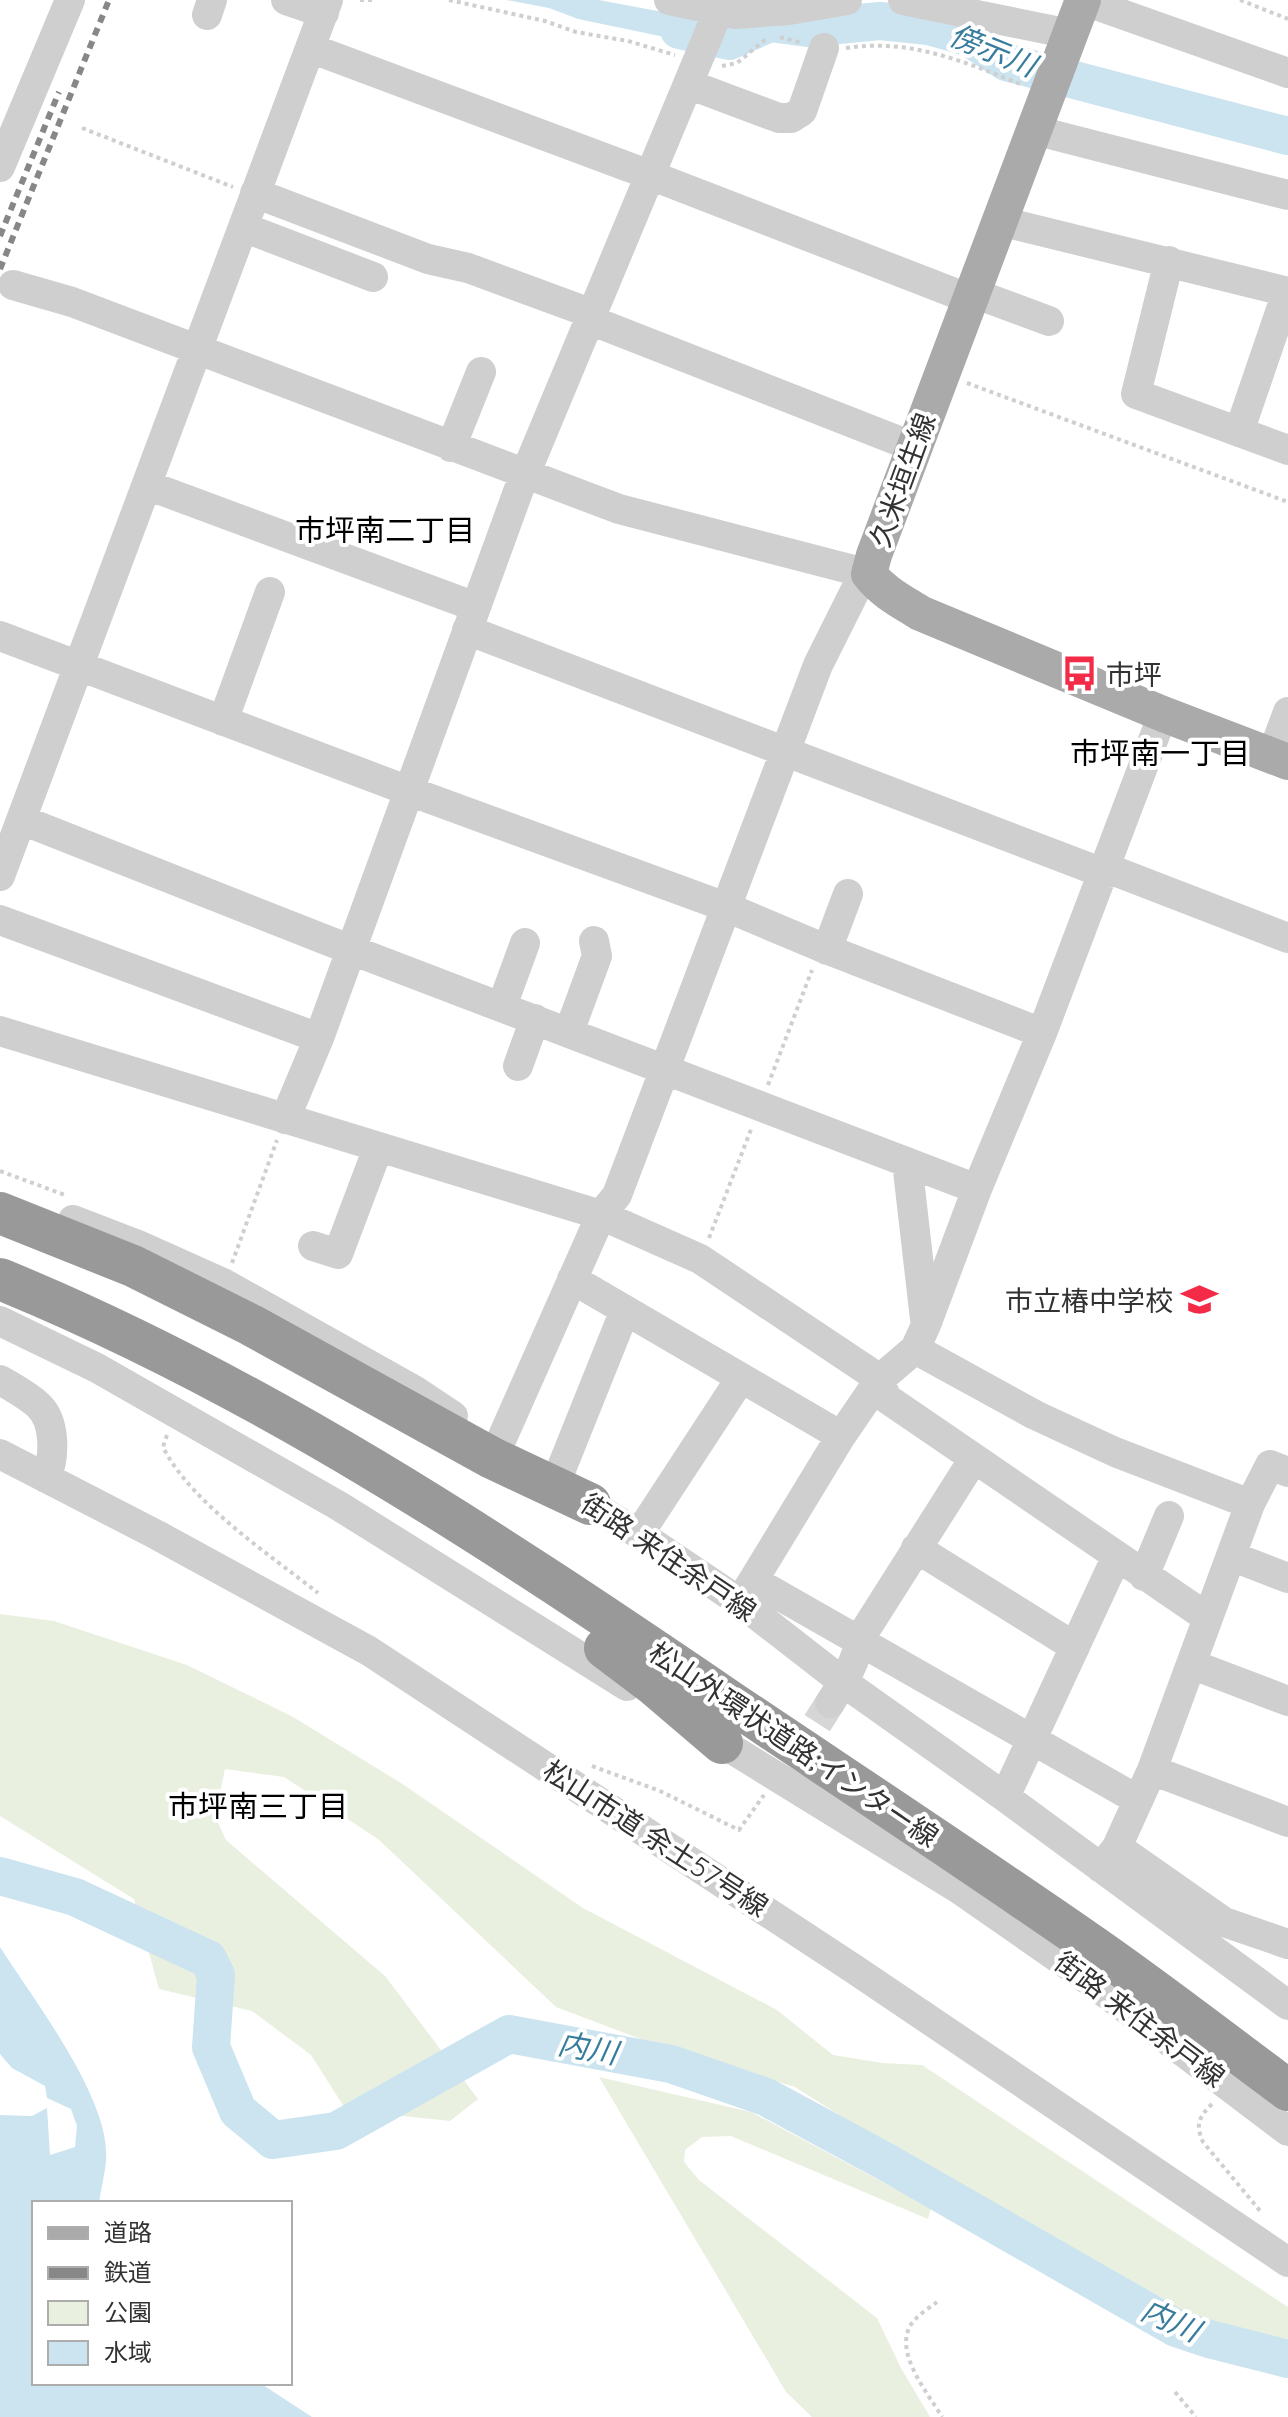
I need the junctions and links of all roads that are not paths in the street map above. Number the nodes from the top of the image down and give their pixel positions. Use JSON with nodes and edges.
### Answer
{"nodes":[{"id":1,"x":70,"y":0,"type":"edge"},
{"id":2,"x":286,"y":0,"type":"edge"},
{"id":3,"x":669,"y":0,"type":"edge"},
{"id":4,"x":847,"y":0,"type":"edge"},
{"id":5,"x":903,"y":0,"type":"edge"},
{"id":6,"x":1082,"y":0,"type":"edge"},
{"id":7,"x":326,"y":6,"type":"edge"},
{"id":8,"x":719,"y":8,"type":"edge"},
{"id":9,"x":310,"y":48,"type":"junction"},
{"id":10,"x":824,"y":48,"type":"road end"},
{"id":11,"x":695,"y":67,"type":"junction"},
{"id":12,"x":1056,"y":70,"type":"junction"},
{"id":13,"x":1288,"y":73,"type":"edge"},
{"id":14,"x":1034,"y":130,"type":"junction"},
{"id":15,"x":0,"y":167,"type":"edge"},
{"id":16,"x":650,"y":175,"type":"junction"},
{"id":17,"x":255,"y":194,"type":"junction"},
{"id":18,"x":1288,"y":195,"type":"edge"},
{"id":19,"x":1000,"y":221,"type":"junction"},
{"id":20,"x":243,"y":227,"type":"junction"},
{"id":21,"x":1169,"y":261,"type":"junction"},
{"id":22,"x":373,"y":277,"type":"dead end"},
{"id":23,"x":13,"y":285,"type":"dead end"},
{"id":24,"x":1287,"y":292,"type":"edge"},
{"id":25,"x":972,"y":296,"type":"junction"},
{"id":26,"x":592,"y":317,"type":"junction"},
{"id":27,"x":1049,"y":321,"type":"dead end"},
{"id":28,"x":198,"y":349,"type":"junction"},
{"id":29,"x":481,"y":372,"type":"dead end"},
{"id":30,"x":1239,"y":432,"type":"junction"},
{"id":31,"x":451,"y":447,"type":"junction"},
{"id":32,"x":914,"y":447,"type":"junction"},
{"id":33,"x":1288,"y":450,"type":"edge"},
{"id":34,"x":527,"y":475,"type":"junction"},
{"id":35,"x":147,"y":485,"type":"junction"},
{"id":36,"x":869,"y":574,"type":"junction"},
{"id":37,"x":270,"y":592,"type":"dead end"},
{"id":38,"x":472,"y":618,"type":"junction"},
{"id":39,"x":3,"y":646,"type":"edge"},
{"id":40,"x":79,"y":666,"type":"junction"},
{"id":41,"x":1288,"y":712,"type":"edge"},
{"id":42,"x":1163,"y":714,"type":"junction"},
{"id":43,"x":223,"y":721,"type":"junction"},
{"id":44,"x":786,"y":750,"type":"junction"},
{"id":45,"x":1280,"y":758,"type":"edge"},
{"id":46,"x":409,"y":791,"type":"junction"},
{"id":47,"x":14,"y":819,"type":"edge"},
{"id":48,"x":1103,"y":873,"type":"junction"},
{"id":49,"x":0,"y":876,"type":"edge"},
{"id":50,"x":848,"y":894,"type":"dead end"},
{"id":51,"x":726,"y":907,"type":"junction"},
{"id":52,"x":0,"y":920,"type":"edge"},
{"id":53,"x":1288,"y":938,"type":"edge"},
{"id":54,"x":594,"y":941,"type":"dead end"},
{"id":55,"x":525,"y":943,"type":"dead end"},
{"id":56,"x":349,"y":949,"type":"junction"},
{"id":57,"x":827,"y":950,"type":"junction"},
{"id":58,"x":502,"y":1006,"type":"junction"},
{"id":59,"x":535,"y":1019,"type":"junction"},
{"id":60,"x":0,"y":1031,"type":"edge"},
{"id":61,"x":569,"y":1032,"type":"junction"},
{"id":62,"x":1042,"y":1033,"type":"junction"},
{"id":63,"x":319,"y":1038,"type":"junction"},
{"id":64,"x":518,"y":1066,"type":"dead end"},
{"id":65,"x":665,"y":1070,"type":"junction"},
{"id":66,"x":285,"y":1119,"type":"junction"},
{"id":67,"x":378,"y":1148,"type":"junction"},
{"id":68,"x":907,"y":1162,"type":"junction"},
{"id":69,"x":977,"y":1189,"type":"junction"},
{"id":70,"x":0,"y":1193,"type":"edge"},
{"id":71,"x":0,"y":1213,"type":"edge"},
{"id":72,"x":601,"y":1215,"type":"junction"},
{"id":73,"x":313,"y":1246,"type":"dead end"},
{"id":74,"x":0,"y":1250,"type":"edge"},
{"id":75,"x":0,"y":1279,"type":"edge"},
{"id":76,"x":572,"y":1279,"type":"junction"},
{"id":77,"x":0,"y":1293,"type":"edge"},
{"id":78,"x":625,"y":1310,"type":"junction"},
{"id":79,"x":0,"y":1321,"type":"edge"},
{"id":80,"x":920,"y":1337,"type":"junction"},
{"id":81,"x":741,"y":1378,"type":"junction"},
{"id":82,"x":880,"y":1379,"type":"junction"},
{"id":83,"x":0,"y":1380,"type":"edge"},
{"id":84,"x":286,"y":1419,"type":"junction"},
{"id":85,"x":841,"y":1436,"type":"junction"},
{"id":86,"x":499,"y":1445,"type":"junction"},
{"id":87,"x":0,"y":1454,"type":"edge"},
{"id":88,"x":973,"y":1460,"type":"junction"},
{"id":89,"x":1288,"y":1472,"type":"edge"},
{"id":90,"x":46,"y":1478,"type":"junction"},
{"id":91,"x":556,"y":1482,"type":"junction"},
{"id":92,"x":590,"y":1504,"type":"junction"},
{"id":93,"x":1250,"y":1504,"type":"junction"},
{"id":94,"x":1169,"y":1516,"type":"dead end"},
{"id":95,"x":639,"y":1534,"type":"junction"},
{"id":96,"x":916,"y":1548,"type":"junction"},
{"id":97,"x":1231,"y":1556,"type":"junction"},
{"id":98,"x":1116,"y":1558,"type":"junction"},
{"id":99,"x":1144,"y":1576,"type":"junction"},
{"id":100,"x":1288,"y":1578,"type":"edge"},
{"id":101,"x":747,"y":1592,"type":"junction"},
{"id":102,"x":1208,"y":1618,"type":"junction"},
{"id":103,"x":859,"y":1640,"type":"junction"},
{"id":104,"x":1075,"y":1647,"type":"junction"},
{"id":105,"x":1191,"y":1664,"type":"junction"},
{"id":106,"x":836,"y":1693,"type":"junction"},
{"id":107,"x":1288,"y":1701,"type":"edge"},
{"id":108,"x":1033,"y":1740,"type":"junction"},
{"id":109,"x":722,"y":1743,"type":"junction"},
{"id":110,"x":1152,"y":1770,"type":"junction"},
{"id":111,"x":1005,"y":1797,"type":"junction"},
{"id":112,"x":1138,"y":1800,"type":"junction"},
{"id":113,"x":1288,"y":1822,"type":"edge"},
{"id":114,"x":1109,"y":1857,"type":"junction"},
{"id":115,"x":1288,"y":1944,"type":"edge"},
{"id":116,"x":1288,"y":2005,"type":"edge"},
{"id":117,"x":1288,"y":2090,"type":"edge"},
{"id":118,"x":1288,"y":2131,"type":"edge"},
{"id":119,"x":1280,"y":2256,"type":"edge"}],
"edges":[{"from":1,"to":15,"type":"street"},
{"from":2,"to":7,"type":"street"},
{"from":3,"to":8,"type":"street"},
{"from":4,"to":8,"type":"street"},
{"from":5,"to":12,"type":"street"},
{"from":6,"to":12,"type":"main road","name":"久米垣生線"},
{"from":6,"to":13,"type":"street"},
{"from":7,"to":9,"type":"street"},
{"from":8,"to":11,"type":"street"},
{"from":9,"to":16,"type":"street"},
{"from":9,"to":17,"type":"street"},
{"from":10,"to":11,"type":"street"},
{"from":11,"to":16,"type":"street"},
{"from":12,"to":14,"type":"main road","name":"久米垣生線"},
{"from":14,"to":18,"type":"street"},
{"from":14,"to":19,"type":"main road","name":"久米垣生線"},
{"from":16,"to":25,"type":"street"},
{"from":16,"to":26,"type":"street"},
{"from":17,"to":20,"type":"street"},
{"from":17,"to":26,"type":"street"},
{"from":19,"to":21,"type":"street"},
{"from":19,"to":25,"type":"main road","name":"久米垣生線"},
{"from":20,"to":22,"type":"street"},
{"from":20,"to":28,"type":"street"},
{"from":21,"to":24,"type":"street"},
{"from":21,"to":30,"type":"street"},
{"from":23,"to":28,"type":"street"},
{"from":24,"to":30,"type":"street"},
{"from":25,"to":27,"type":"street"},
{"from":25,"to":32,"type":"main road","name":"久米垣生線"},
{"from":26,"to":32,"type":"street"},
{"from":26,"to":34,"type":"street"},
{"from":28,"to":31,"type":"street"},
{"from":28,"to":35,"type":"street"},
{"from":29,"to":31,"type":"street"},
{"from":30,"to":33,"type":"street"},
{"from":31,"to":34,"type":"street"},
{"from":32,"to":36,"type":"main road","name":"久米垣生線"},
{"from":34,"to":36,"type":"street"},
{"from":34,"to":38,"type":"street"},
{"from":35,"to":38,"type":"street"},
{"from":35,"to":40,"type":"street"},
{"from":36,"to":42,"type":"main road","name":"久米垣生線"},
{"from":36,"to":44,"type":"street"},
{"from":37,"to":43,"type":"street"},
{"from":38,"to":44,"type":"street"},
{"from":38,"to":46,"type":"street"},
{"from":39,"to":40,"type":"street"},
{"from":40,"to":43,"type":"street"},
{"from":40,"to":47,"type":"street"},
{"from":41,"to":45,"type":"street"},
{"from":42,"to":45,"type":"main road","name":"久米垣生線"},
{"from":42,"to":48,"type":"street"},
{"from":43,"to":46,"type":"street"},
{"from":44,"to":48,"type":"street"},
{"from":44,"to":51,"type":"street"},
{"from":46,"to":51,"type":"street"},
{"from":46,"to":56,"type":"street"},
{"from":47,"to":49,"type":"street"},
{"from":47,"to":56,"type":"street"},
{"from":48,"to":53,"type":"street"},
{"from":48,"to":62,"type":"street"},
{"from":50,"to":57,"type":"street"},
{"from":51,"to":57,"type":"street"},
{"from":51,"to":65,"type":"street"},
{"from":52,"to":63,"type":"street"},
{"from":54,"to":61,"type":"street"},
{"from":55,"to":58,"type":"street"},
{"from":56,"to":58,"type":"street"},
{"from":56,"to":63,"type":"street"},
{"from":57,"to":62,"type":"street"},
{"from":58,"to":59,"type":"street"},
{"from":59,"to":61,"type":"street"},
{"from":59,"to":64,"type":"street"},
{"from":60,"to":66,"type":"street"},
{"from":61,"to":65,"type":"street"},
{"from":62,"to":69,"type":"street"},
{"from":63,"to":66,"type":"street"},
{"from":65,"to":68,"type":"street"},
{"from":65,"to":72,"type":"street"},
{"from":66,"to":67,"type":"street"},
{"from":67,"to":72,"type":"street"},
{"from":67,"to":73,"type":"street"},
{"from":68,"to":69,"type":"street"},
{"from":68,"to":80,"type":"street"},
{"from":69,"to":80,"type":"street"},
{"from":70,"to":86,"type":"street","name":"街路 来住余戸線"},
{"from":71,"to":92,"type":"highway"},
{"from":72,"to":76,"type":"street"},
{"from":72,"to":82,"type":"street"},
{"from":74,"to":84,"type":"highway","name":"松山外環状道路;インター線"},
{"from":75,"to":84,"type":"highway","name":"松山外環状道路;インター線"},
{"from":76,"to":78,"type":"street"},
{"from":76,"to":86,"type":"street"},
{"from":77,"to":109,"type":"highway"},
{"from":78,"to":81,"type":"street"},
{"from":78,"to":91,"type":"street"},
{"from":79,"to":109,"type":"street","name":"街路 来住余戸線"},
{"from":80,"to":82,"type":"street"},
{"from":80,"to":93,"type":"street"},
{"from":81,"to":85,"type":"street"},
{"from":81,"to":95,"type":"street"},
{"from":82,"to":85,"type":"street"},
{"from":82,"to":88,"type":"street"},
{"from":83,"to":90,"type":"street"},
{"from":84,"to":117,"type":"highway","name":"松山外環状道路;インター線"},
{"from":85,"to":101,"type":"street"},
{"from":86,"to":91,"type":"street","name":"街路 来住余戸線"},
{"from":87,"to":90,"type":"street","name":"松山市道 余土57号線"},
{"from":88,"to":96,"type":"street"},
{"from":88,"to":98,"type":"street"},
{"from":89,"to":93,"type":"street"},
{"from":90,"to":119,"type":"street","name":"松山市道 余土57号線"},
{"from":91,"to":92,"type":"street","name":"街路 来住余戸線"},
{"from":92,"to":95,"type":"street","name":"街路 来住余戸線"},
{"from":93,"to":97,"type":"street"},
{"from":94,"to":99,"type":"street"},
{"from":95,"to":101,"type":"street","name":"街路 来住余戸線"},
{"from":96,"to":103,"type":"street"},
{"from":96,"to":104,"type":"street"},
{"from":97,"to":100,"type":"street"},
{"from":97,"to":102,"type":"street"},
{"from":98,"to":99,"type":"street"},
{"from":98,"to":104,"type":"street"},
{"from":99,"to":102,"type":"street"},
{"from":101,"to":103,"type":"street"},
{"from":101,"to":106,"type":"street","name":"街路 来住余戸線"},
{"from":102,"to":105,"type":"street"},
{"from":103,"to":106,"type":"street"},
{"from":103,"to":108,"type":"street"},
{"from":104,"to":108,"type":"street"},
{"from":105,"to":107,"type":"street"},
{"from":105,"to":110,"type":"street"},
{"from":106,"to":111,"type":"street","name":"街路 来住余戸線"},
{"from":108,"to":111,"type":"street"},
{"from":108,"to":112,"type":"street"},
{"from":109,"to":118,"type":"street","name":"街路 来住余戸線"},
{"from":110,"to":112,"type":"street"},
{"from":110,"to":113,"type":"street"},
{"from":111,"to":114,"type":"street","name":"街路 来住余戸線"},
{"from":112,"to":114,"type":"street"},
{"from":114,"to":115,"type":"street"},
{"from":114,"to":116,"type":"street","name":"街路 来住余戸線"}]}
